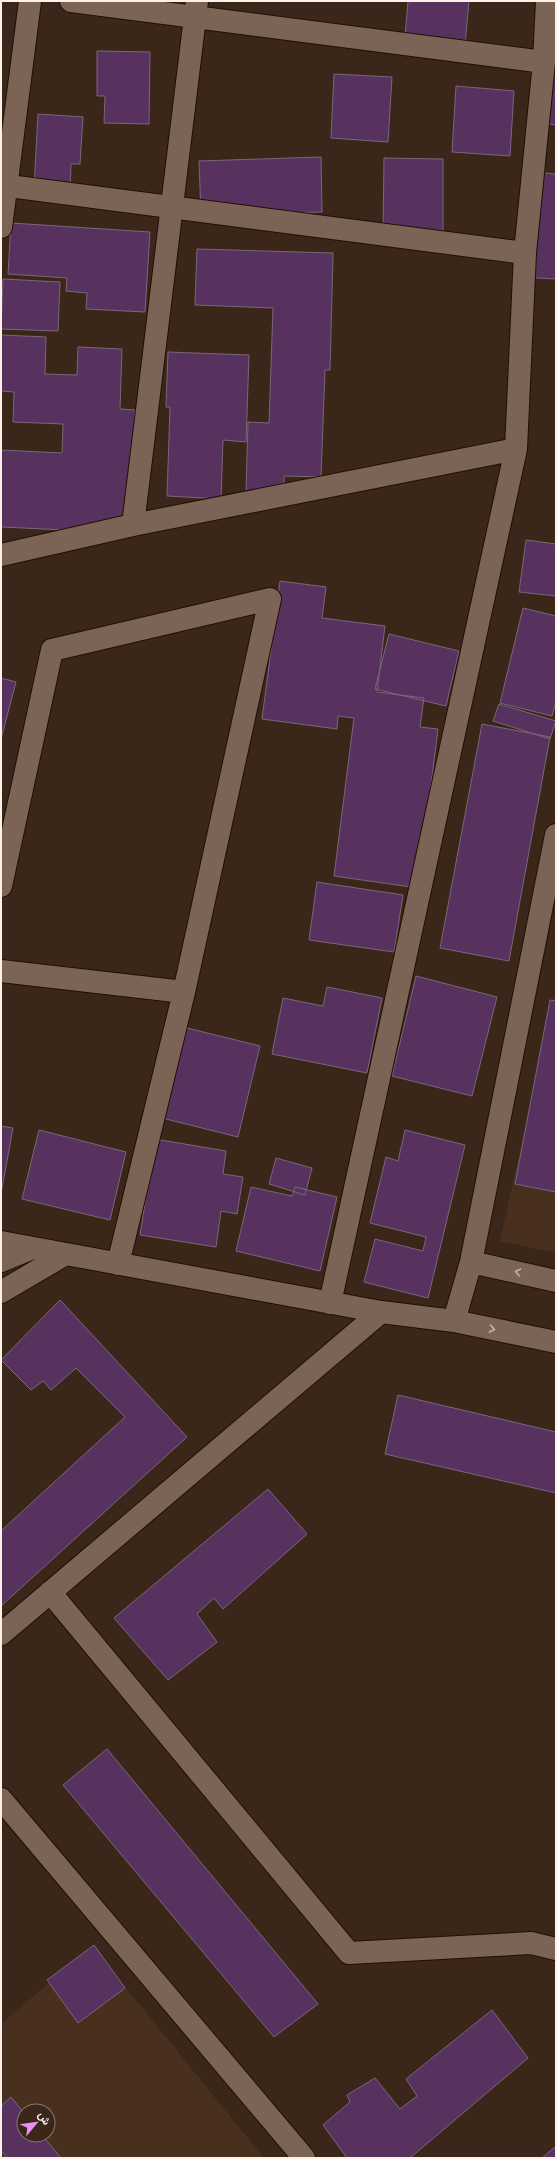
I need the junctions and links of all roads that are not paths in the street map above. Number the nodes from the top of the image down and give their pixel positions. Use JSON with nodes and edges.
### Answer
{"nodes":[{"id":1,"x":30,"y":1,"type":"edge"},
{"id":2,"x":71,"y":1,"type":"edge"},
{"id":3,"x":547,"y":1,"type":"edge"},
{"id":4,"x":197,"y":9,"type":"edge"},
{"id":5,"x":544,"y":62,"type":"junction"},
{"id":6,"x":4,"y":186,"type":"edge"},
{"id":7,"x":173,"y":207,"type":"junction"},
{"id":8,"x":1,"y":227,"type":"edge"},
{"id":9,"x":525,"y":253,"type":"junction"},
{"id":10,"x":516,"y":449,"type":"junction"},
{"id":11,"x":133,"y":525,"type":"junction"},
{"id":12,"x":1,"y":555,"type":"edge"},
{"id":13,"x":556,"y":835,"type":"edge"},
{"id":14,"x":552,"y":881,"type":"edge"},
{"id":15,"x":1,"y":886,"type":"edge"},
{"id":16,"x":1,"y":971,"type":"edge"},
{"id":17,"x":184,"y":992,"type":"junction"},
{"id":18,"x":1,"y":1242,"type":"edge"},
{"id":19,"x":30,"y":1249,"type":"junction"},
{"id":20,"x":64,"y":1255,"type":"junction"},
{"id":21,"x":1,"y":1261,"type":"edge"},
{"id":22,"x":472,"y":1262,"type":"junction"},
{"id":23,"x":118,"y":1264,"type":"junction"},
{"id":24,"x":556,"y":1281,"type":"edge"},
{"id":25,"x":1,"y":1292,"type":"edge"},
{"id":26,"x":330,"y":1303,"type":"junction"},
{"id":27,"x":381,"y":1312,"type":"junction"},
{"id":28,"x":454,"y":1321,"type":"junction"},
{"id":29,"x":556,"y":1342,"type":"edge"},
{"id":30,"x":50,"y":1592,"type":"junction"},
{"id":31,"x":1,"y":1634,"type":"edge"},
{"id":32,"x":1,"y":1799,"type":"edge"},
{"id":33,"x":556,"y":1949,"type":"edge"},
{"id":34,"x":304,"y":2158,"type":"edge"}],
"edges":[{"from":1,"to":6,"type":"street"},
{"from":2,"to":4,"type":"street"},
{"from":3,"to":5,"type":"street"},
{"from":4,"to":5,"type":"street"},
{"from":4,"to":7,"type":"street"},
{"from":5,"to":9,"type":"street"},
{"from":6,"to":7,"type":"street"},
{"from":6,"to":8,"type":"street"},
{"from":7,"to":9,"type":"street"},
{"from":7,"to":11,"type":"street"},
{"from":9,"to":10,"type":"street"},
{"from":10,"to":11,"type":"street"},
{"from":10,"to":26,"type":"street"},
{"from":11,"to":12,"type":"street"},
{"from":13,"to":14,"type":"street"},
{"from":14,"to":22,"type":"street"},
{"from":15,"to":17,"type":"street"},
{"from":16,"to":17,"type":"street"},
{"from":17,"to":23,"type":"street"},
{"from":18,"to":19,"type":"street"},
{"from":19,"to":20,"type":"street"},
{"from":19,"to":21,"type":"street"},
{"from":20,"to":23,"type":"street"},
{"from":20,"to":25,"type":"street"},
{"from":24,"to":22,"type":"street","one_way":true},
{"from":22,"to":28,"type":"street"},
{"from":23,"to":26,"type":"street"},
{"from":26,"to":27,"type":"street"},
{"from":27,"to":28,"type":"street"},
{"from":27,"to":30,"type":"street"},
{"from":28,"to":29,"type":"street","one_way":true},
{"from":30,"to":31,"type":"street"},
{"from":30,"to":33,"type":"street"},
{"from":32,"to":34,"type":"street"}]}
